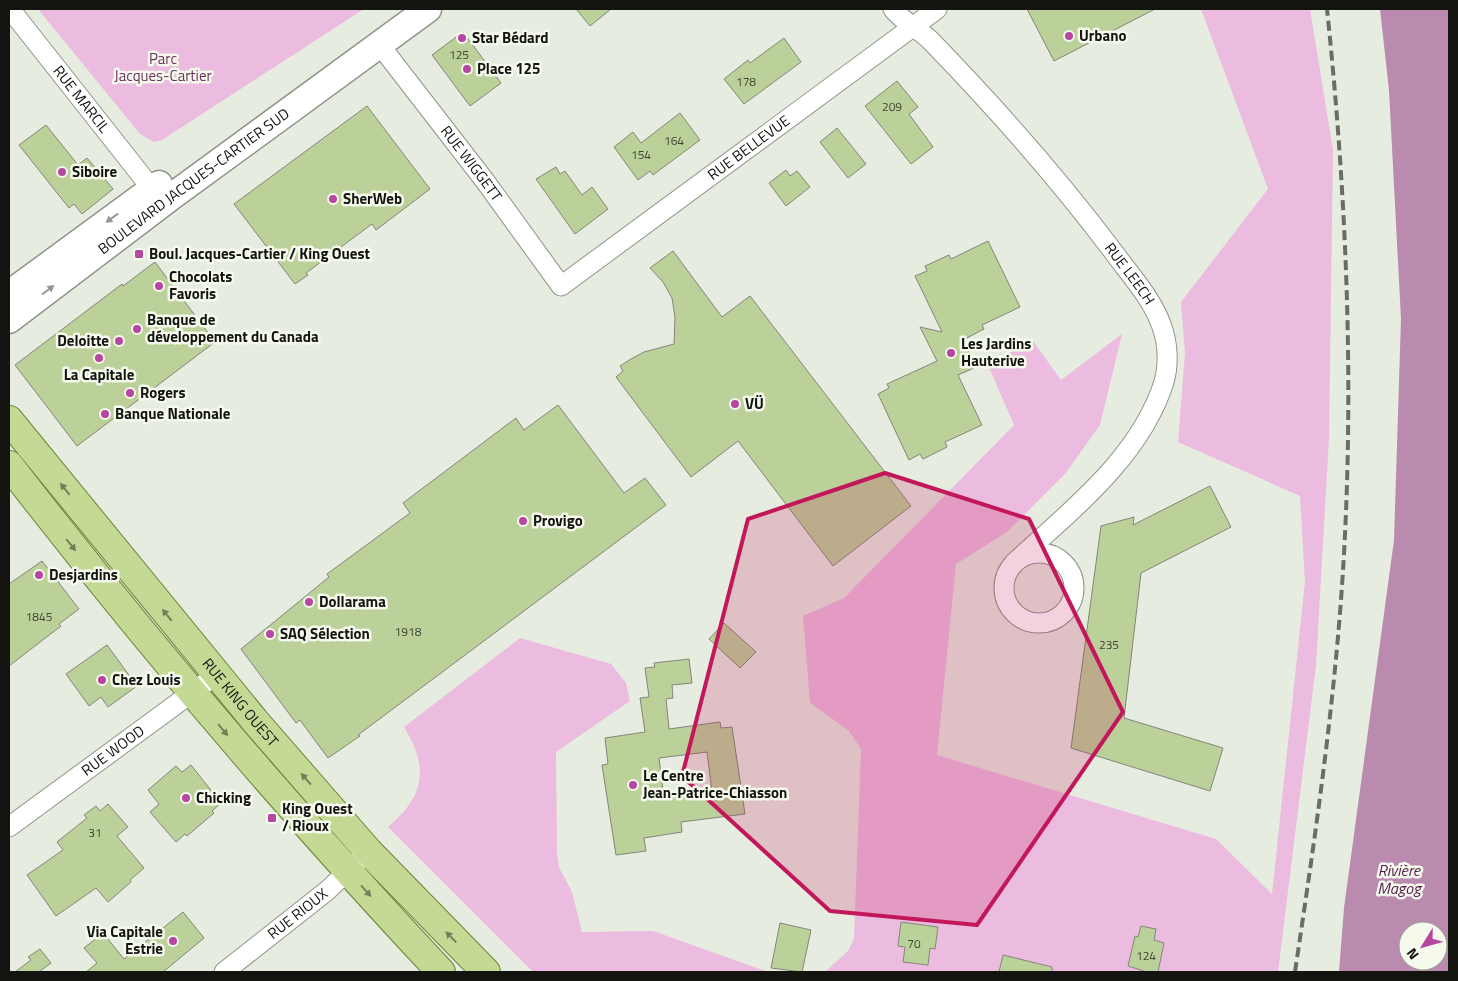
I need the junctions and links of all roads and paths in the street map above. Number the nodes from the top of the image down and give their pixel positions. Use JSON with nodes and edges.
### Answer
{"nodes":[{"id":1,"x":10,"y":9,"type":"edge"},
{"id":2,"x":428,"y":9,"type":"edge"},
{"id":3,"x":894,"y":9,"type":"edge"},
{"id":4,"x":937,"y":9,"type":"edge"},
{"id":5,"x":914,"y":26,"type":"junction"},
{"id":6,"x":379,"y":44,"type":"junction"},
{"id":7,"x":152,"y":190,"type":"junction"},
{"id":8,"x":561,"y":286,"type":"joint"},
{"id":9,"x":9,"y":294,"type":"edge"},
{"id":10,"x":9,"y":320,"type":"edge"},
{"id":11,"x":9,"y":420,"type":"edge"},
{"id":12,"x":9,"y":466,"type":"edge"},
{"id":13,"x":1014,"y":563,"type":"dead end"},
{"id":14,"x":216,"y":675,"type":"junction"},
{"id":15,"x":192,"y":693,"type":"junction"},
{"id":16,"x":9,"y":827,"type":"edge"},
{"id":17,"x":368,"y":851,"type":"junction"},
{"id":18,"x":348,"y":871,"type":"junction"},
{"id":19,"x":224,"y":972,"type":"edge"},
{"id":20,"x":441,"y":972,"type":"edge"},
{"id":21,"x":486,"y":972,"type":"edge"}],
"edges":[{"from":1,"to":7,"type":"street","name":"RUE MARCIL"},
{"from":2,"to":6,"type":"main road","name":"BOULEVARD JACQUES-CARTIER SUD"},
{"from":3,"to":5,"type":"street","name":"RUE LEECH"},
{"from":4,"to":5,"type":"street","name":"RUE BELLEVUE"},
{"from":5,"to":8,"type":"street","name":"RUE BELLEVUE"},
{"from":5,"to":13,"type":"street","name":"RUE LEECH"},
{"from":6,"to":7,"type":"main road","name":"BOULEVARD JACQUES-CARTIER SUD"},
{"from":6,"to":8,"type":"street","name":"RUE WIGGETT"},
{"from":10,"to":6,"type":"main road","name":"BOULEVARD JACQUES-CARTIER SUD","one_way":true},
{"from":7,"to":9,"type":"main road","name":"BOULEVARD JACQUES-CARTIER SUD","one_way":true},
{"from":14,"to":11,"type":"main road","name":"RUE KING OUEST","one_way":true},
{"from":12,"to":15,"type":"main road","name":"RUE KING OUEST","one_way":true},
{"from":14,"to":15,"type":"street","name":"RUE WOOD"},
{"from":17,"to":14,"type":"main road","name":"RUE KING OUEST","one_way":true},
{"from":15,"to":16,"type":"street","name":"RUE WOOD"},
{"from":15,"to":18,"type":"main road","name":"RUE KING OUEST","one_way":true},
{"from":17,"to":18,"type":"street","name":"RUE RIOUX"},
{"from":21,"to":17,"type":"main road","name":"RUE KING OUEST","one_way":true},
{"from":18,"to":19,"type":"street","name":"RUE RIOUX"},
{"from":18,"to":20,"type":"main road","name":"RUE KING OUEST","one_way":true}]}
